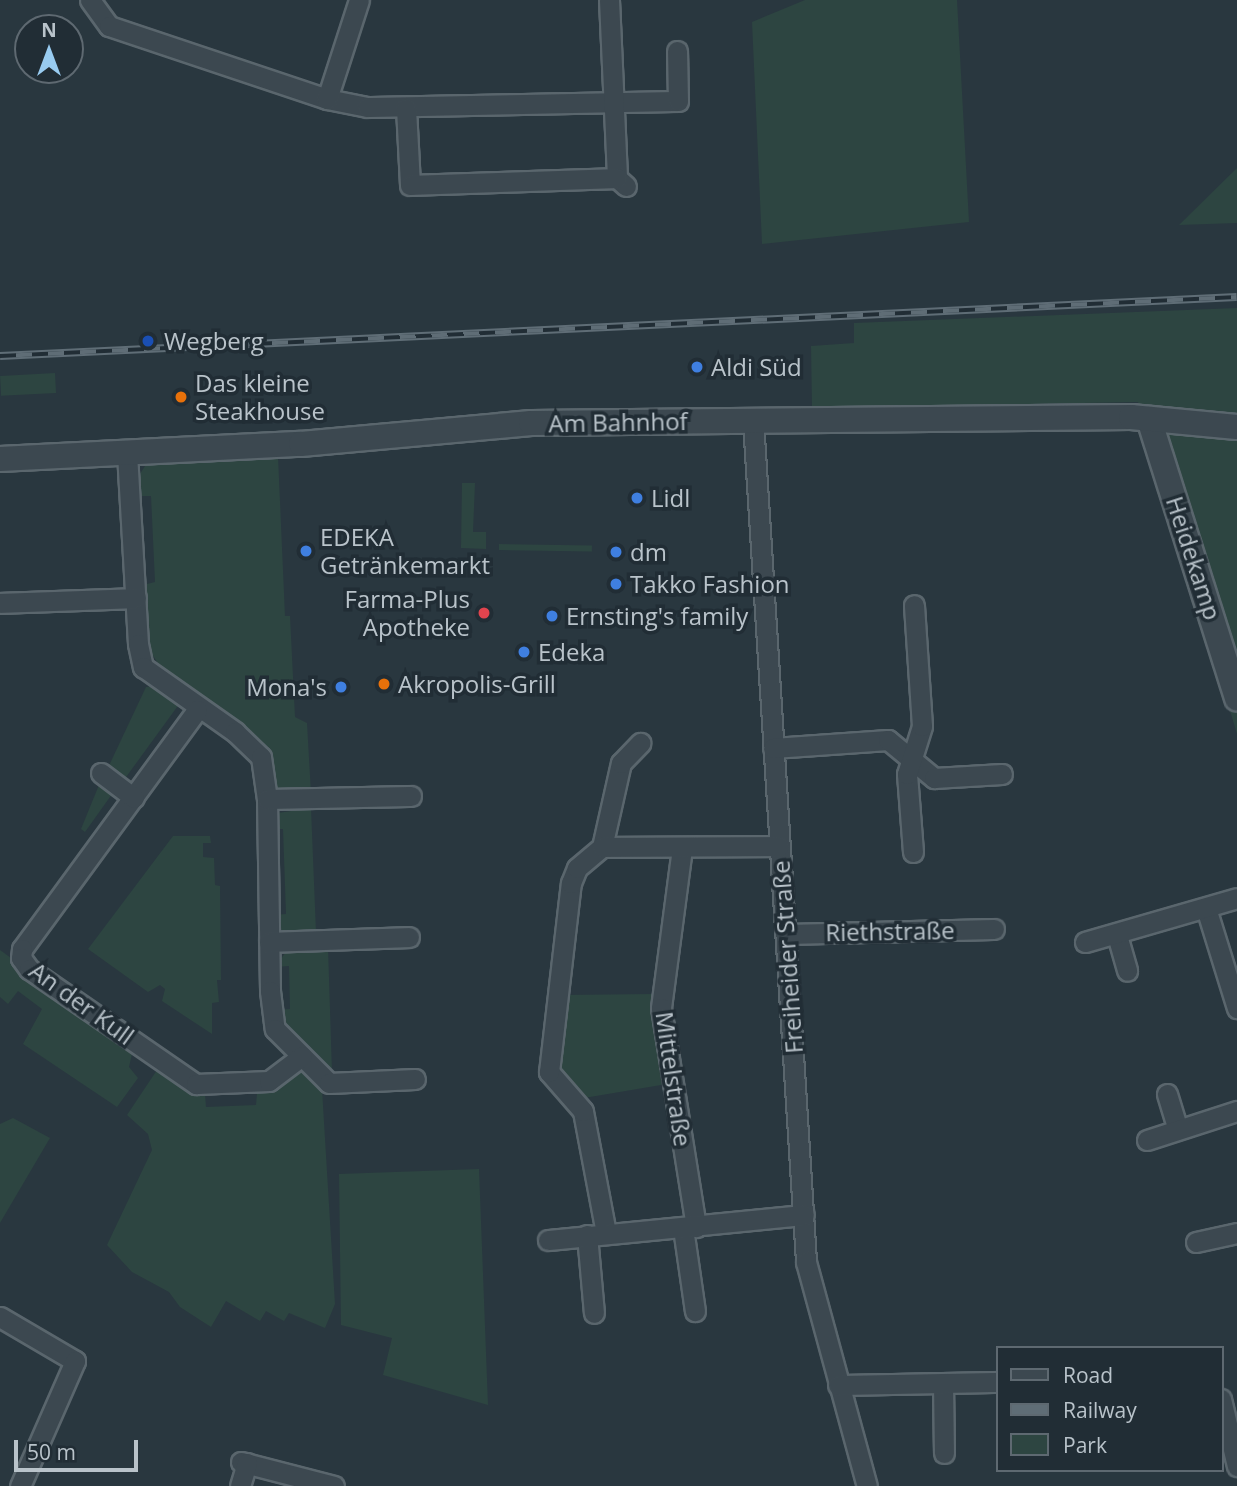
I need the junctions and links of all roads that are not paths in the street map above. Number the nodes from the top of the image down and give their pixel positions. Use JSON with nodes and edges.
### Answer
{"nodes":[{"id":1,"x":90,"y":0,"type":"edge"},
{"id":2,"x":359,"y":0,"type":"edge"},
{"id":3,"x":609,"y":0,"type":"edge"},
{"id":4,"x":677,"y":51,"type":"dead end"},
{"id":5,"x":327,"y":99,"type":"junction"},
{"id":6,"x":613,"y":102,"type":"junction"},
{"id":7,"x":406,"y":108,"type":"junction"},
{"id":8,"x":1149,"y":419,"type":"junction"},
{"id":9,"x":753,"y":421,"type":"junction"},
{"id":10,"x":1237,"y":428,"type":"edge"},
{"id":11,"x":127,"y":453,"type":"junction"},
{"id":12,"x":0,"y":458,"type":"edge"},
{"id":13,"x":136,"y":598,"type":"junction"},
{"id":14,"x":0,"y":603,"type":"edge"},
{"id":15,"x":914,"y":605,"type":"dead end"},
{"id":16,"x":1237,"y":698,"type":"edge"},
{"id":17,"x":197,"y":709,"type":"junction"},
{"id":18,"x":640,"y":743,"type":"dead end"},
{"id":19,"x":773,"y":748,"type":"junction"},
{"id":20,"x":912,"y":756,"type":"junction"},
{"id":21,"x":101,"y":773,"type":"dead end"},
{"id":22,"x":1002,"y":774,"type":"dead end"},
{"id":23,"x":411,"y":796,"type":"dead end"},
{"id":24,"x":134,"y":798,"type":"junction"},
{"id":25,"x":267,"y":799,"type":"junction"},
{"id":26,"x":602,"y":846,"type":"junction"},
{"id":27,"x":779,"y":846,"type":"junction"},
{"id":28,"x":682,"y":848,"type":"junction"},
{"id":29,"x":913,"y":852,"type":"dead end"},
{"id":30,"x":1237,"y":898,"type":"edge"},
{"id":31,"x":1206,"y":908,"type":"junction"},
{"id":32,"x":994,"y":929,"type":"dead end"},
{"id":33,"x":786,"y":934,"type":"junction"},
{"id":34,"x":1117,"y":935,"type":"junction"},
{"id":35,"x":409,"y":937,"type":"dead end"},
{"id":36,"x":269,"y":942,"type":"junction"},
{"id":37,"x":1085,"y":942,"type":"dead end"},
{"id":38,"x":1127,"y":971,"type":"dead end"},
{"id":39,"x":1237,"y":1007,"type":"edge"},
{"id":40,"x":302,"y":1056,"type":"junction"},
{"id":41,"x":415,"y":1079,"type":"dead end"},
{"id":42,"x":1167,"y":1094,"type":"dead end"},
{"id":43,"x":1237,"y":1111,"type":"edge"},
{"id":44,"x":1178,"y":1129,"type":"junction"},
{"id":45,"x":1147,"y":1140,"type":"dead end"},
{"id":46,"x":803,"y":1215,"type":"junction"},
{"id":47,"x":690,"y":1227,"type":"junction"},
{"id":48,"x":1237,"y":1233,"type":"edge"},
{"id":49,"x":596,"y":1234,"type":"junction"},
{"id":50,"x":548,"y":1240,"type":"dead end"},
{"id":51,"x":1196,"y":1242,"type":"dead end"},
{"id":52,"x":695,"y":1311,"type":"dead end"},
{"id":53,"x":594,"y":1313,"type":"dead end"},
{"id":54,"x":0,"y":1317,"type":"edge"},
{"id":55,"x":996,"y":1382,"type":"edge"},
{"id":56,"x":943,"y":1383,"type":"junction"},
{"id":57,"x":838,"y":1385,"type":"junction"},
{"id":58,"x":1223,"y":1407,"type":"edge"},
{"id":59,"x":944,"y":1453,"type":"dead end"},
{"id":60,"x":1237,"y":1465,"type":"edge"},
{"id":61,"x":20,"y":1486,"type":"edge"},
{"id":62,"x":240,"y":1486,"type":"edge"},
{"id":63,"x":334,"y":1486,"type":"edge"},
{"id":64,"x":867,"y":1486,"type":"edge"}],
"edges":[{"from":1,"to":5,"type":"street"},
{"from":2,"to":5,"type":"street"},
{"from":3,"to":6,"type":"street"},
{"from":4,"to":6,"type":"street"},
{"from":5,"to":7,"type":"street"},
{"from":6,"to":7,"type":"street"},
{"from":6,"to":7,"type":"street"},
{"from":8,"to":9,"type":"street","name":"Am Bahnhof"},
{"from":8,"to":10,"type":"street","name":"Am Bahnhof"},
{"from":8,"to":16,"type":"street","name":"Heidekamp"},
{"from":9,"to":11,"type":"street","name":"Am Bahnhof"},
{"from":9,"to":19,"type":"street","name":"Freiheider Straße"},
{"from":11,"to":12,"type":"street","name":"Am Bahnhof"},
{"from":11,"to":13,"type":"street"},
{"from":13,"to":14,"type":"street"},
{"from":13,"to":17,"type":"street"},
{"from":15,"to":20,"type":"street"},
{"from":17,"to":24,"type":"street","name":"An der Kull"},
{"from":17,"to":25,"type":"street"},
{"from":18,"to":26,"type":"street"},
{"from":19,"to":20,"type":"street"},
{"from":19,"to":27,"type":"street","name":"Freiheider Straße"},
{"from":20,"to":22,"type":"street"},
{"from":20,"to":29,"type":"street"},
{"from":21,"to":24,"type":"street"},
{"from":23,"to":25,"type":"street"},
{"from":24,"to":40,"type":"street","name":"An der Kull"},
{"from":25,"to":36,"type":"street"},
{"from":26,"to":28,"type":"street"},
{"from":26,"to":49,"type":"street"},
{"from":27,"to":28,"type":"street"},
{"from":27,"to":33,"type":"street","name":"Freiheider Straße"},
{"from":28,"to":47,"type":"street","name":"Mittelstraße"},
{"from":30,"to":31,"type":"street"},
{"from":31,"to":34,"type":"street"},
{"from":31,"to":39,"type":"street"},
{"from":32,"to":33,"type":"street","name":"Riethstraße"},
{"from":33,"to":46,"type":"street","name":"Freiheider Straße"},
{"from":34,"to":37,"type":"street"},
{"from":34,"to":38,"type":"street"},
{"from":35,"to":36,"type":"street"},
{"from":36,"to":40,"type":"street"},
{"from":40,"to":41,"type":"street"},
{"from":42,"to":44,"type":"street"},
{"from":43,"to":44,"type":"street"},
{"from":44,"to":45,"type":"street"},
{"from":46,"to":47,"type":"street"},
{"from":46,"to":57,"type":"street","name":"Freiheider Straße"},
{"from":47,"to":49,"type":"street"},
{"from":47,"to":52,"type":"street","name":"Mittelstraße"},
{"from":48,"to":51,"type":"street"},
{"from":49,"to":50,"type":"street"},
{"from":49,"to":53,"type":"street"},
{"from":54,"to":61,"type":"street"},
{"from":55,"to":56,"type":"street"},
{"from":56,"to":57,"type":"street"},
{"from":56,"to":59,"type":"street"},
{"from":57,"to":64,"type":"street","name":"Freiheider Straße"},
{"from":58,"to":60,"type":"street"},
{"from":62,"to":63,"type":"street"}]}
